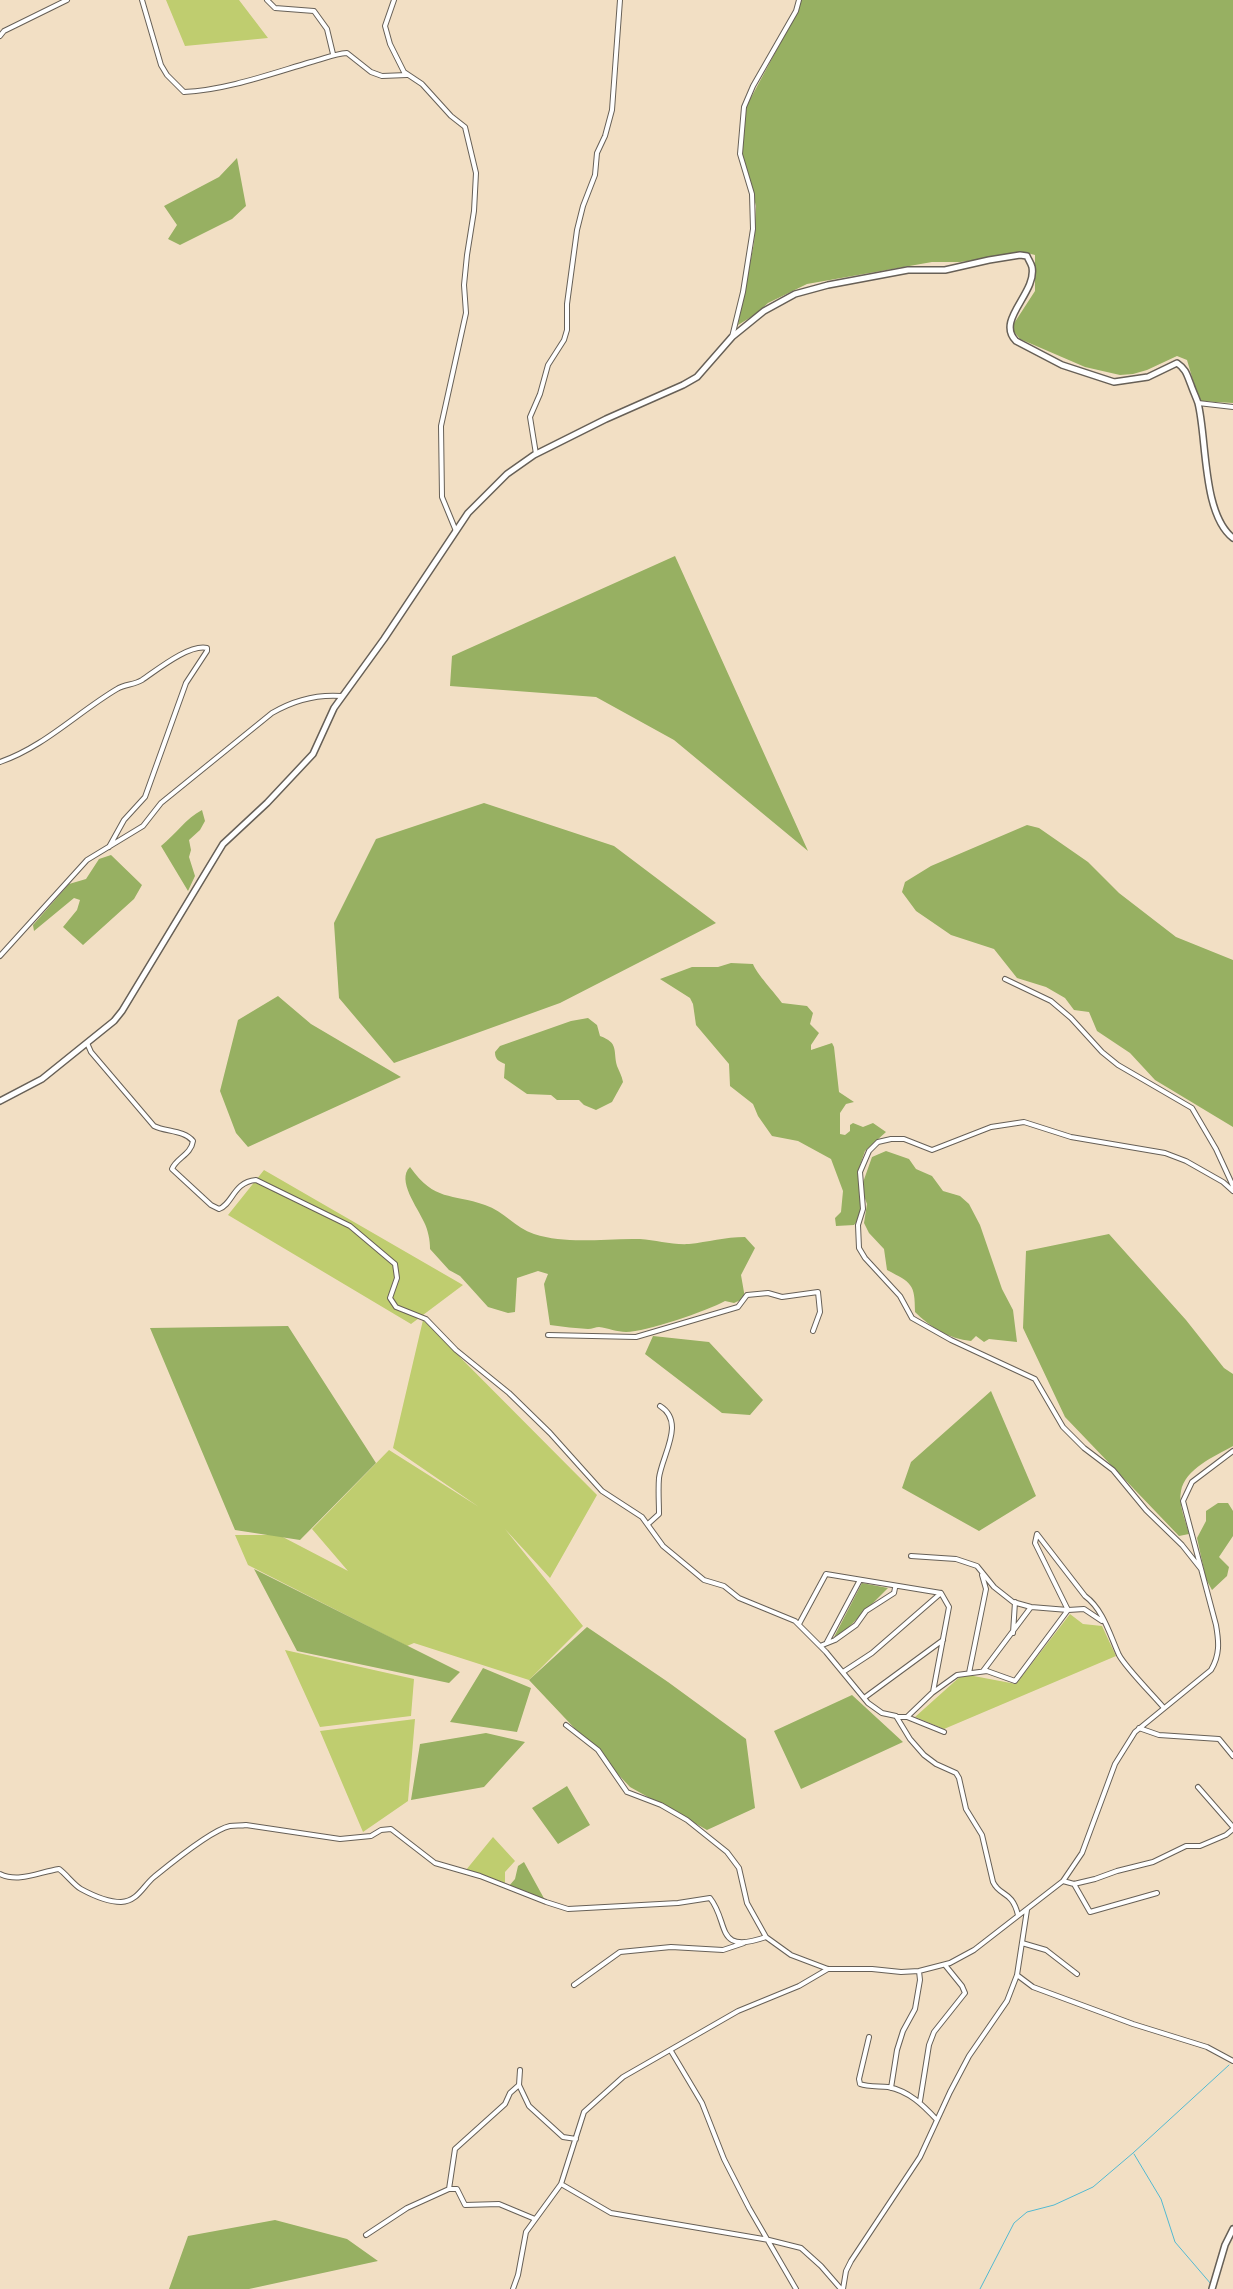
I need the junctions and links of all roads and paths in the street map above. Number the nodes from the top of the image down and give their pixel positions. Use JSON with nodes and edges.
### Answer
{"nodes":[{"id":1,"x":67,"y":0,"type":"edge"},
{"id":2,"x":142,"y":0,"type":"edge"},
{"id":3,"x":266,"y":0,"type":"edge"},
{"id":4,"x":394,"y":0,"type":"edge"},
{"id":5,"x":620,"y":0,"type":"edge"},
{"id":6,"x":799,"y":0,"type":"edge"},
{"id":7,"x":0,"y":36,"type":"edge"},
{"id":8,"x":334,"y":54,"type":"junction"},
{"id":9,"x":407,"y":75,"type":"junction"},
{"id":10,"x":732,"y":337,"type":"junction"},
{"id":11,"x":1198,"y":403,"type":"junction"},
{"id":12,"x":1233,"y":407,"type":"edge"},
{"id":13,"x":536,"y":454,"type":"junction"},
{"id":14,"x":456,"y":531,"type":"junction"},
{"id":15,"x":1233,"y":538,"type":"edge"},
{"id":16,"x":342,"y":696,"type":"junction"},
{"id":17,"x":0,"y":762,"type":"edge"},
{"id":18,"x":109,"y":847,"type":"junction"},
{"id":19,"x":0,"y":956,"type":"edge"},
{"id":20,"x":1005,"y":978,"type":"dead end"},
{"id":21,"x":87,"y":1042,"type":"junction"},
{"id":22,"x":0,"y":1101,"type":"edge"},
{"id":23,"x":1233,"y":1186,"type":"edge"},
{"id":24,"x":1233,"y":1191,"type":"edge"},
{"id":25,"x":813,"y":1331,"type":"dead end"},
{"id":26,"x":548,"y":1335,"type":"dead end"},
{"id":27,"x":660,"y":1406,"type":"dead end"},
{"id":28,"x":1233,"y":1451,"type":"edge"},
{"id":29,"x":648,"y":1524,"type":"junction"},
{"id":30,"x":911,"y":1556,"type":"dead end"},
{"id":31,"x":1202,"y":1571,"type":"junction"},
{"id":32,"x":982,"y":1572,"type":"junction"},
{"id":33,"x":860,"y":1580,"type":"junction"},
{"id":34,"x":895,"y":1588,"type":"dead end"},
{"id":35,"x":941,"y":1593,"type":"junction"},
{"id":36,"x":1015,"y":1602,"type":"junction"},
{"id":37,"x":1031,"y":1607,"type":"junction"},
{"id":38,"x":1068,"y":1610,"type":"junction"},
{"id":39,"x":1104,"y":1622,"type":"junction"},
{"id":40,"x":799,"y":1624,"type":"junction"},
{"id":41,"x":1013,"y":1633,"type":"junction"},
{"id":42,"x":943,"y":1640,"type":"junction"},
{"id":43,"x":826,"y":1642,"type":"junction"},
{"id":44,"x":820,"y":1646,"type":"junction"},
{"id":45,"x":843,"y":1672,"type":"junction"},
{"id":46,"x":983,"y":1672,"type":"junction"},
{"id":47,"x":969,"y":1673,"type":"junction"},
{"id":48,"x":934,"y":1692,"type":"junction"},
{"id":49,"x":864,"y":1698,"type":"junction"},
{"id":50,"x":1164,"y":1708,"type":"junction"},
{"id":51,"x":906,"y":1716,"type":"junction"},
{"id":52,"x":898,"y":1717,"type":"junction"},
{"id":53,"x":566,"y":1725,"type":"dead end"},
{"id":54,"x":1139,"y":1728,"type":"junction"},
{"id":55,"x":944,"y":1732,"type":"dead end"},
{"id":56,"x":1233,"y":1756,"type":"edge"},
{"id":57,"x":1198,"y":1787,"type":"dead end"},
{"id":58,"x":1233,"y":1828,"type":"edge"},
{"id":59,"x":0,"y":1874,"type":"edge"},
{"id":60,"x":1063,"y":1881,"type":"junction"},
{"id":61,"x":1074,"y":1884,"type":"junction"},
{"id":62,"x":1158,"y":1893,"type":"dead end"},
{"id":63,"x":1027,"y":1909,"type":"junction"},
{"id":64,"x":1018,"y":1916,"type":"junction"},
{"id":65,"x":766,"y":1937,"type":"junction"},
{"id":66,"x":746,"y":1942,"type":"junction"},
{"id":67,"x":1022,"y":1943,"type":"junction"},
{"id":68,"x":945,"y":1965,"type":"junction"},
{"id":69,"x":828,"y":1969,"type":"junction"},
{"id":70,"x":919,"y":1971,"type":"junction"},
{"id":71,"x":1077,"y":1974,"type":"dead end"},
{"id":72,"x":1016,"y":1975,"type":"junction"},
{"id":73,"x":574,"y":1985,"type":"dead end"},
{"id":74,"x":869,"y":2037,"type":"dead end"},
{"id":75,"x":671,"y":2051,"type":"junction"},
{"id":76,"x":1233,"y":2061,"type":"edge"},
{"id":77,"x":520,"y":2070,"type":"dead end"},
{"id":78,"x":519,"y":2085,"type":"junction"},
{"id":79,"x":891,"y":2088,"type":"junction"},
{"id":80,"x":920,"y":2101,"type":"junction"},
{"id":81,"x":937,"y":2120,"type":"junction"},
{"id":82,"x":576,"y":2139,"type":"junction"},
{"id":83,"x":562,"y":2184,"type":"junction"},
{"id":84,"x":449,"y":2189,"type":"junction"},
{"id":85,"x":535,"y":2219,"type":"junction"},
{"id":86,"x":1233,"y":2228,"type":"edge"},
{"id":87,"x":366,"y":2236,"type":"dead end"},
{"id":88,"x":769,"y":2240,"type":"junction"},
{"id":89,"x":513,"y":2289,"type":"edge"},
{"id":90,"x":796,"y":2289,"type":"edge"},
{"id":91,"x":842,"y":2289,"type":"edge"},
{"id":92,"x":1212,"y":2289,"type":"edge"}],
"edges":[{"from":1,"to":7,"type":"street"},
{"from":2,"to":8,"type":"street"},
{"from":3,"to":8,"type":"street"},
{"from":4,"to":9,"type":"street"},
{"from":5,"to":13,"type":"street"},
{"from":6,"to":10,"type":"street"},
{"from":8,"to":9,"type":"street"},
{"from":9,"to":14,"type":"street"},
{"from":10,"to":11,"type":"street"},
{"from":10,"to":13,"type":"street"},
{"from":11,"to":12,"type":"street"},
{"from":11,"to":15,"type":"street"},
{"from":13,"to":14,"type":"street"},
{"from":14,"to":16,"type":"street"},
{"from":16,"to":18,"type":"street"},
{"from":16,"to":21,"type":"street"},
{"from":17,"to":18,"type":"street"},
{"from":18,"to":19,"type":"street"},
{"from":20,"to":23,"type":"street"},
{"from":21,"to":22,"type":"street"},
{"from":21,"to":29,"type":"street"},
{"from":24,"to":31,"type":"street"},
{"from":25,"to":26,"type":"street"},
{"from":27,"to":29,"type":"street"},
{"from":28,"to":31,"type":"street"},
{"from":29,"to":40,"type":"street"},
{"from":30,"to":32,"type":"street"},
{"from":31,"to":50,"type":"street"},
{"from":32,"to":36,"type":"street"},
{"from":32,"to":47,"type":"street"},
{"from":33,"to":35,"type":"street"},
{"from":33,"to":40,"type":"street"},
{"from":33,"to":43,"type":"street"},
{"from":34,"to":43,"type":"street"},
{"from":35,"to":42,"type":"street"},
{"from":35,"to":45,"type":"street"},
{"from":36,"to":37,"type":"street"},
{"from":36,"to":41,"type":"street"},
{"from":37,"to":38,"type":"street"},
{"from":37,"to":41,"type":"street"},
{"from":38,"to":39,"type":"street"},
{"from":38,"to":39,"type":"street"},
{"from":38,"to":46,"type":"street"},
{"from":39,"to":50,"type":"street"},
{"from":40,"to":44,"type":"street"},
{"from":41,"to":46,"type":"street"},
{"from":42,"to":48,"type":"street"},
{"from":42,"to":49,"type":"street"},
{"from":43,"to":44,"type":"street"},
{"from":44,"to":45,"type":"street"},
{"from":45,"to":49,"type":"street"},
{"from":46,"to":47,"type":"street"},
{"from":47,"to":48,"type":"street"},
{"from":48,"to":51,"type":"street"},
{"from":49,"to":52,"type":"street"},
{"from":50,"to":54,"type":"street"},
{"from":51,"to":52,"type":"street"},
{"from":51,"to":55,"type":"street"},
{"from":52,"to":64,"type":"street"},
{"from":53,"to":65,"type":"street"},
{"from":54,"to":56,"type":"street"},
{"from":54,"to":60,"type":"street"},
{"from":57,"to":58,"type":"street"},
{"from":58,"to":61,"type":"street"},
{"from":59,"to":66,"type":"street"},
{"from":60,"to":61,"type":"street"},
{"from":60,"to":63,"type":"street"},
{"from":61,"to":62,"type":"street"},
{"from":63,"to":64,"type":"street"},
{"from":63,"to":67,"type":"street"},
{"from":64,"to":68,"type":"street"},
{"from":65,"to":66,"type":"street"},
{"from":65,"to":69,"type":"street"},
{"from":66,"to":73,"type":"street"},
{"from":67,"to":71,"type":"street"},
{"from":67,"to":72,"type":"street"},
{"from":68,"to":70,"type":"street"},
{"from":68,"to":80,"type":"street"},
{"from":69,"to":70,"type":"street"},
{"from":69,"to":75,"type":"street"},
{"from":70,"to":79,"type":"street"},
{"from":72,"to":76,"type":"street"},
{"from":72,"to":81,"type":"street"},
{"from":74,"to":79,"type":"street"},
{"from":75,"to":82,"type":"street"},
{"from":75,"to":88,"type":"street"},
{"from":77,"to":78,"type":"street"},
{"from":78,"to":82,"type":"street"},
{"from":78,"to":84,"type":"street"},
{"from":79,"to":80,"type":"street"},
{"from":80,"to":81,"type":"street"},
{"from":81,"to":91,"type":"street"},
{"from":82,"to":83,"type":"street"},
{"from":83,"to":85,"type":"street"},
{"from":83,"to":88,"type":"street"},
{"from":84,"to":85,"type":"street"},
{"from":84,"to":87,"type":"street"},
{"from":85,"to":89,"type":"street"},
{"from":86,"to":92,"type":"street"},
{"from":88,"to":90,"type":"street"},
{"from":88,"to":91,"type":"street"}]}
